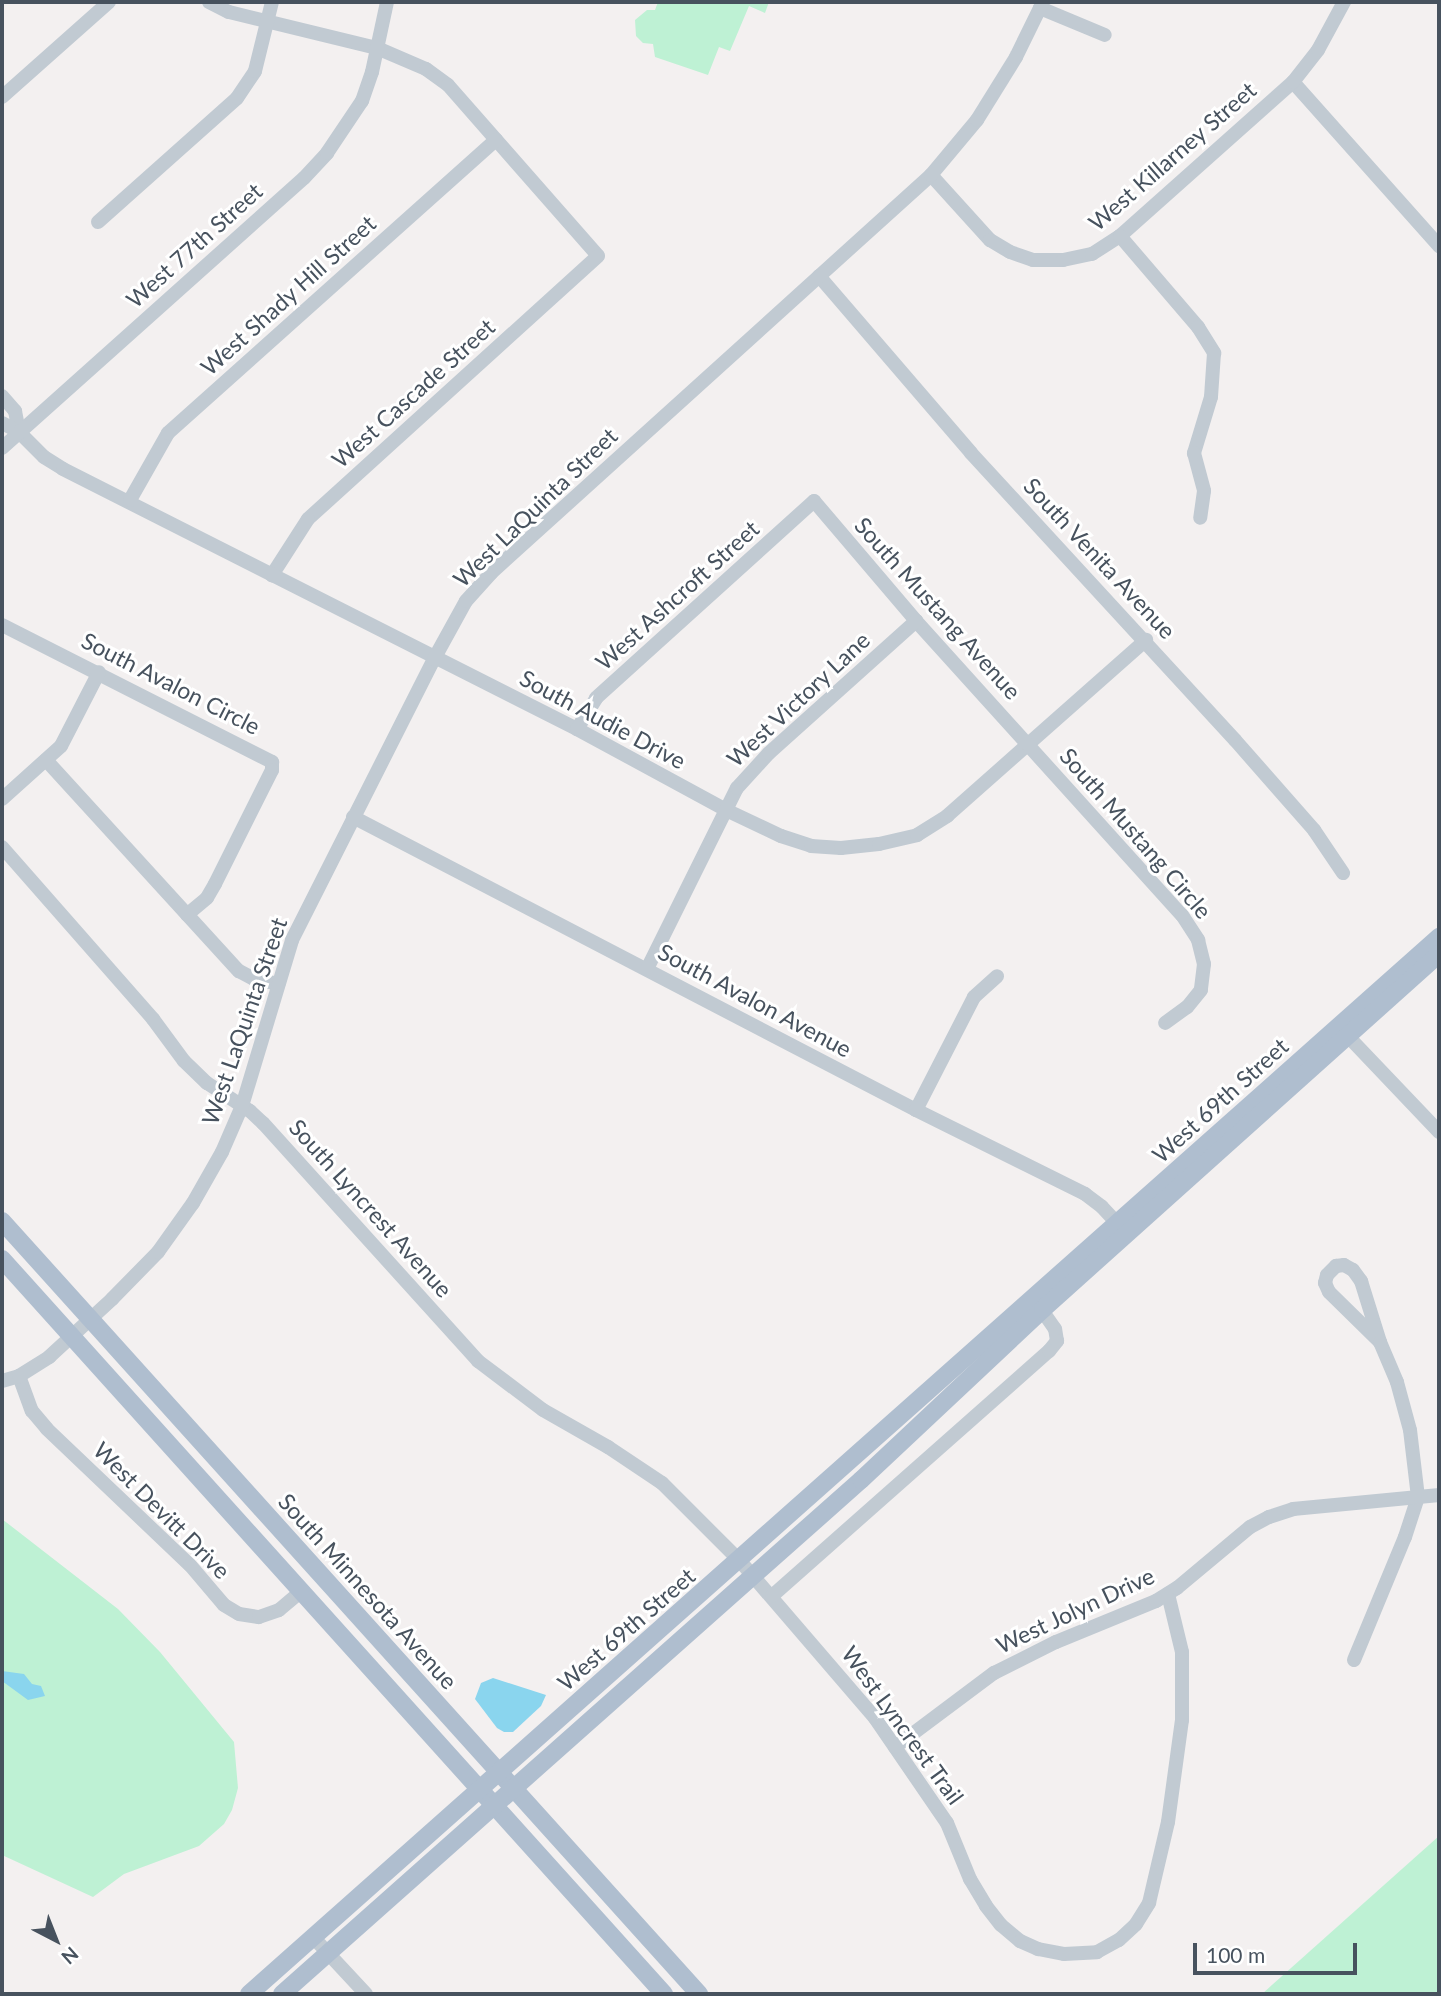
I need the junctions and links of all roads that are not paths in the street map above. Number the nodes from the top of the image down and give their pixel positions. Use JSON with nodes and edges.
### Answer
{"nodes":[{"id":1,"x":109,"y":2,"type":"edge"},
{"id":2,"x":209,"y":2,"type":"edge"},
{"id":3,"x":272,"y":2,"type":"edge"},
{"id":4,"x":387,"y":2,"type":"edge"},
{"id":5,"x":1344,"y":2,"type":"edge"},
{"id":6,"x":1042,"y":5,"type":"edge"},
{"id":7,"x":267,"y":22,"type":"junction"},
{"id":8,"x":1105,"y":35,"type":"dead end"},
{"id":9,"x":377,"y":48,"type":"junction"},
{"id":10,"x":1293,"y":82,"type":"junction"},
{"id":11,"x":2,"y":97,"type":"edge"},
{"id":12,"x":496,"y":140,"type":"junction"},
{"id":13,"x":931,"y":175,"type":"junction"},
{"id":14,"x":98,"y":222,"type":"dead end"},
{"id":15,"x":1121,"y":236,"type":"junction"},
{"id":16,"x":1439,"y":246,"type":"edge"},
{"id":17,"x":819,"y":276,"type":"junction"},
{"id":18,"x":2,"y":396,"type":"edge"},
{"id":19,"x":2,"y":423,"type":"edge"},
{"id":20,"x":19,"y":432,"type":"junction"},
{"id":21,"x":2,"y":448,"type":"edge"},
{"id":22,"x":130,"y":500,"type":"junction"},
{"id":23,"x":814,"y":501,"type":"joint"},
{"id":24,"x":1200,"y":518,"type":"dead end"},
{"id":25,"x":272,"y":575,"type":"junction"},
{"id":26,"x":916,"y":621,"type":"junction"},
{"id":27,"x":2,"y":625,"type":"edge"},
{"id":28,"x":1146,"y":640,"type":"junction"},
{"id":29,"x":433,"y":659,"type":"junction"},
{"id":30,"x":99,"y":672,"type":"junction"},
{"id":31,"x":577,"y":729,"type":"junction"},
{"id":32,"x":1029,"y":744,"type":"junction"},
{"id":33,"x":46,"y":760,"type":"junction"},
{"id":34,"x":2,"y":799,"type":"edge"},
{"id":35,"x":726,"y":810,"type":"junction"},
{"id":36,"x":353,"y":817,"type":"junction"},
{"id":37,"x":2,"y":847,"type":"edge"},
{"id":38,"x":1343,"y":873,"type":"dead end"},
{"id":39,"x":187,"y":915,"type":"junction"},
{"id":40,"x":1439,"y":937,"type":"edge"},
{"id":41,"x":1439,"y":954,"type":"edge"},
{"id":42,"x":647,"y":969,"type":"junction"},
{"id":43,"x":997,"y":976,"type":"dead end"},
{"id":44,"x":279,"y":984,"type":"junction"},
{"id":45,"x":1165,"y":1023,"type":"dead end"},
{"id":46,"x":1344,"y":1031,"type":"junction"},
{"id":47,"x":242,"y":1106,"type":"junction"},
{"id":48,"x":916,"y":1110,"type":"junction"},
{"id":49,"x":1439,"y":1132,"type":"edge"},
{"id":50,"x":2,"y":1221,"type":"edge"},
{"id":51,"x":1122,"y":1229,"type":"junction"},
{"id":52,"x":2,"y":1259,"type":"edge"},
{"id":53,"x":1039,"y":1304,"type":"junction"},
{"id":54,"x":90,"y":1319,"type":"junction"},
{"id":55,"x":71,"y":1336,"type":"junction"},
{"id":56,"x":1380,"y":1342,"type":"junction"},
{"id":57,"x":19,"y":1376,"type":"junction"},
{"id":58,"x":2,"y":1381,"type":"edge"},
{"id":59,"x":1439,"y":1494,"type":"edge"},
{"id":60,"x":1418,"y":1497,"type":"junction"},
{"id":61,"x":740,"y":1561,"type":"junction"},
{"id":62,"x":754,"y":1576,"type":"junction"},
{"id":63,"x":302,"y":1591,"type":"junction"},
{"id":64,"x":1168,"y":1594,"type":"junction"},
{"id":65,"x":772,"y":1596,"type":"junction"},
{"id":66,"x":1354,"y":1660,"type":"dead end"},
{"id":67,"x":895,"y":1746,"type":"junction"},
{"id":68,"x":499,"y":1773,"type":"junction"},
{"id":69,"x":512,"y":1788,"type":"junction"},
{"id":70,"x":478,"y":1789,"type":"junction"},
{"id":71,"x":493,"y":1806,"type":"junction"},
{"id":72,"x":313,"y":1937,"type":"junction"},
{"id":73,"x":328,"y":1953,"type":"junction"},
{"id":74,"x":249,"y":1994,"type":"edge"},
{"id":75,"x":282,"y":1994,"type":"edge"},
{"id":76,"x":366,"y":1994,"type":"edge"},
{"id":77,"x":664,"y":1994,"type":"edge"},
{"id":78,"x":699,"y":1994,"type":"edge"}],
"edges":[{"from":1,"to":11,"type":"street"},
{"from":2,"to":7,"type":"street"},
{"from":3,"to":7,"type":"street"},
{"from":4,"to":9,"type":"street","name":"West 77th Street"},
{"from":5,"to":10,"type":"street","name":"West Killarney Street"},
{"from":6,"to":8,"type":"street"},
{"from":6,"to":13,"type":"street","name":"West LaQuinta Street"},
{"from":7,"to":9,"type":"street"},
{"from":7,"to":14,"type":"street"},
{"from":9,"to":12,"type":"street"},
{"from":9,"to":20,"type":"street","name":"West 77th Street"},
{"from":10,"to":15,"type":"street","name":"West Killarney Street"},
{"from":10,"to":16,"type":"street"},
{"from":12,"to":22,"type":"street","name":"West Shady Hill Street"},
{"from":12,"to":25,"type":"street","name":"West Cascade Street"},
{"from":13,"to":15,"type":"street","name":"West Killarney Street"},
{"from":13,"to":17,"type":"street","name":"West LaQuinta Street"},
{"from":15,"to":24,"type":"street"},
{"from":17,"to":28,"type":"street","name":"South Venita Avenue"},
{"from":17,"to":29,"type":"street","name":"West LaQuinta Street"},
{"from":18,"to":20,"type":"street"},
{"from":19,"to":20,"type":"street"},
{"from":20,"to":21,"type":"street","name":"West 77th Street"},
{"from":20,"to":22,"type":"street","name":"South Audie Drive"},
{"from":22,"to":25,"type":"street","name":"South Audie Drive"},
{"from":23,"to":26,"type":"street","name":"South Mustang Avenue"},
{"from":23,"to":31,"type":"street","name":"West Ashcroft Street"},
{"from":25,"to":29,"type":"street","name":"South Audie Drive"},
{"from":26,"to":32,"type":"street","name":"South Mustang Avenue"},
{"from":26,"to":35,"type":"street","name":"West Victory Lane"},
{"from":27,"to":30,"type":"street","name":"South Avalon Circle"},
{"from":28,"to":32,"type":"street","name":"South Audie Drive"},
{"from":28,"to":38,"type":"street","name":"South Venita Avenue"},
{"from":29,"to":31,"type":"street","name":"South Audie Drive"},
{"from":29,"to":36,"type":"street","name":"West LaQuinta Street"},
{"from":30,"to":33,"type":"street"},
{"from":30,"to":39,"type":"street","name":"South Avalon Circle"},
{"from":31,"to":35,"type":"street","name":"South Audie Drive"},
{"from":32,"to":35,"type":"street","name":"South Audie Drive"},
{"from":32,"to":45,"type":"street","name":"South Mustang Circle"},
{"from":33,"to":34,"type":"street"},
{"from":33,"to":39,"type":"street"},
{"from":35,"to":42,"type":"street","name":"West Victory Lane"},
{"from":36,"to":42,"type":"street","name":"South Avalon Avenue"},
{"from":36,"to":44,"type":"street","name":"West LaQuinta Street"},
{"from":37,"to":47,"type":"street","name":"South Lyncrest Avenue"},
{"from":39,"to":44,"type":"street"},
{"from":40,"to":46,"type":"main road","name":"West 69th Street"},
{"from":41,"to":46,"type":"main road","name":"West 69th Street"},
{"from":42,"to":48,"type":"street","name":"South Avalon Avenue"},
{"from":43,"to":48,"type":"street"},
{"from":44,"to":47,"type":"street","name":"West LaQuinta Street"},
{"from":46,"to":49,"type":"street"},
{"from":46,"to":51,"type":"main road","name":"West 69th Street"},
{"from":47,"to":54,"type":"street","name":"West LaQuinta Street"},
{"from":47,"to":61,"type":"street","name":"South Lyncrest Avenue"},
{"from":48,"to":51,"type":"street","name":"South Avalon Avenue"},
{"from":50,"to":54,"type":"main road","name":"South Minnesota Avenue"},
{"from":51,"to":53,"type":"main road","name":"West 69th Street"},
{"from":52,"to":55,"type":"main road"},
{"from":53,"to":61,"type":"main road","name":"West 69th Street"},
{"from":53,"to":62,"type":"main road","name":"West 69th Street"},
{"from":53,"to":65,"type":"street"},
{"from":54,"to":55,"type":"street","name":"West LaQuinta Street"},
{"from":54,"to":68,"type":"main road","name":"South Minnesota Avenue"},
{"from":55,"to":57,"type":"street","name":"West LaQuinta Street"},
{"from":55,"to":63,"type":"main road"},
{"from":56,"to":56,"type":"street"},
{"from":56,"to":60,"type":"street"},
{"from":57,"to":58,"type":"street","name":"West LaQuinta Street"},
{"from":57,"to":63,"type":"street","name":"West Devitt Drive"},
{"from":59,"to":60,"type":"street","name":"West Jolyn Drive"},
{"from":60,"to":64,"type":"street","name":"West Jolyn Drive"},
{"from":60,"to":66,"type":"street"},
{"from":61,"to":62,"type":"street","name":"South Lyncrest Avenue"},
{"from":61,"to":68,"type":"main road","name":"West 69th Street"},
{"from":62,"to":65,"type":"street","name":"West Lyncrest Trail"},
{"from":62,"to":69,"type":"main road","name":"West 69th Street"},
{"from":63,"to":70,"type":"main road"},
{"from":64,"to":67,"type":"street","name":"West Jolyn Drive"},
{"from":64,"to":67,"type":"street","name":"West Lyncrest Trail"},
{"from":65,"to":67,"type":"street","name":"West Lyncrest Trail"},
{"from":68,"to":69,"type":"main road","name":"South Minnesota Avenue"},
{"from":68,"to":70,"type":"main road","name":"West 69th Street"},
{"from":69,"to":71,"type":"main road","name":"West 69th Street"},
{"from":69,"to":78,"type":"main road","name":"South Minnesota Avenue"},
{"from":70,"to":71,"type":"main road"},
{"from":70,"to":72,"type":"main road","name":"West 69th Street"},
{"from":71,"to":73,"type":"main road","name":"West 69th Street"},
{"from":71,"to":77,"type":"main road"},
{"from":72,"to":73,"type":"street"},
{"from":72,"to":74,"type":"main road","name":"West 69th Street"},
{"from":73,"to":75,"type":"main road","name":"West 69th Street"},
{"from":73,"to":76,"type":"street"}]}
